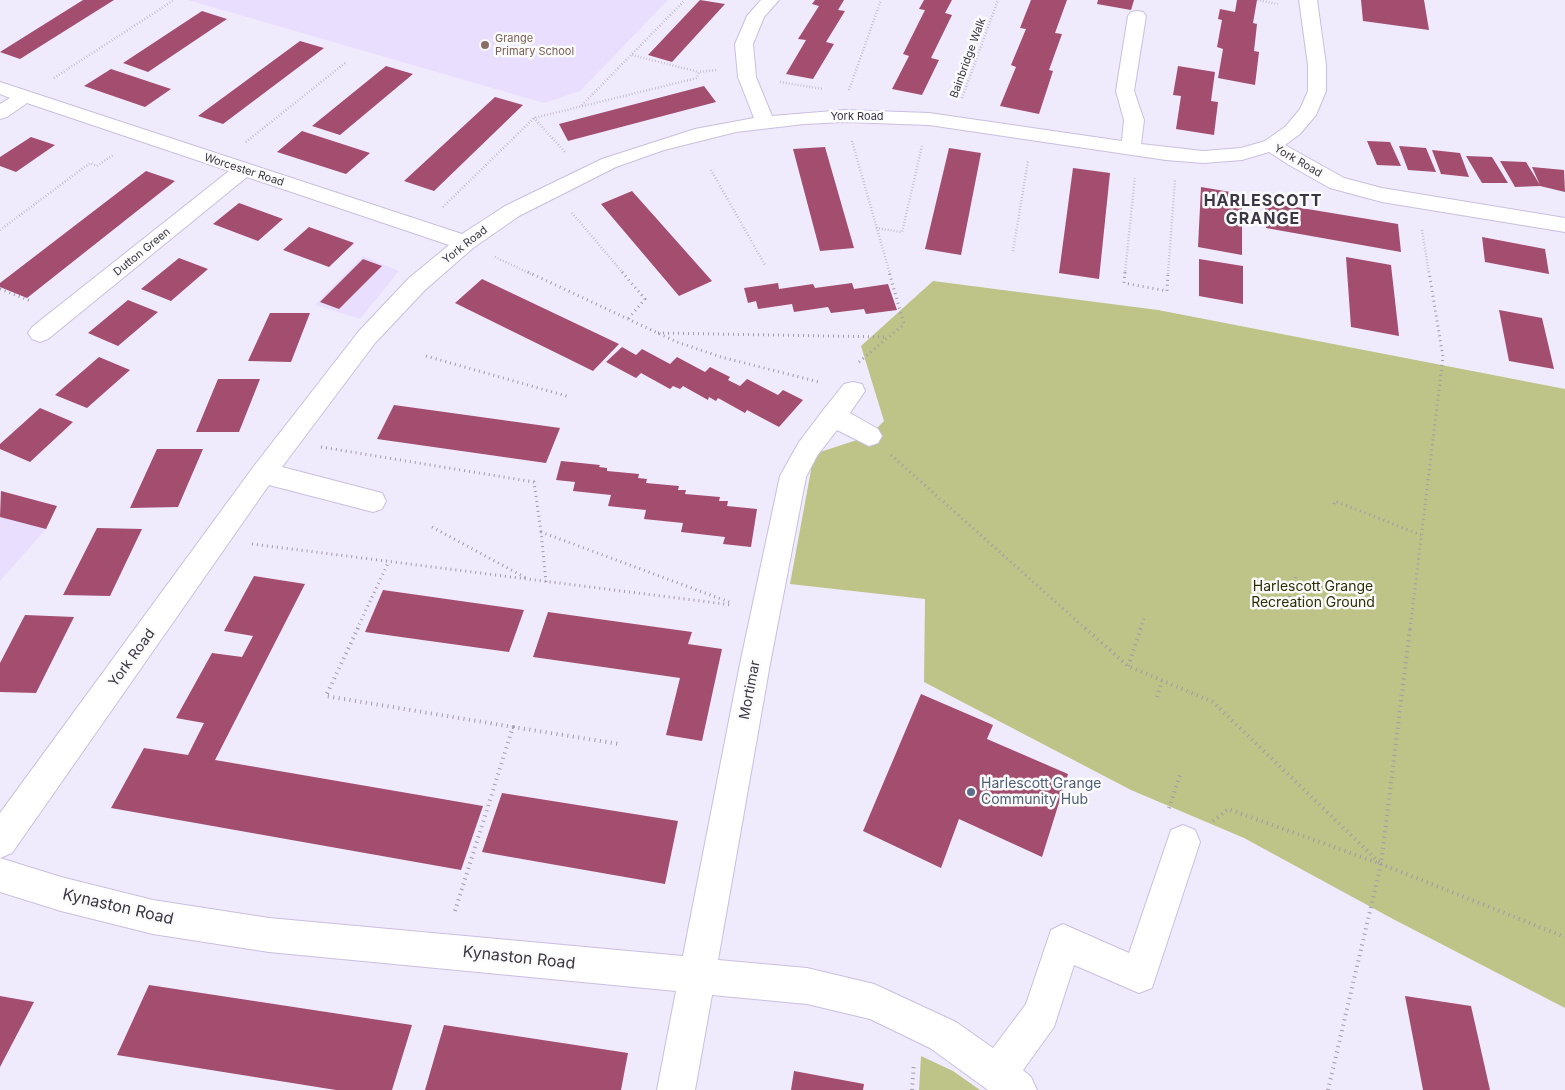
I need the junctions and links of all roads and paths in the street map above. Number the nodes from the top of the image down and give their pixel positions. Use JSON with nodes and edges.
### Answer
{"nodes":[{"id":1,"x":174,"y":0,"type":"edge"},
{"id":2,"x":685,"y":0,"type":"edge"},
{"id":3,"x":770,"y":0,"type":"edge"},
{"id":4,"x":881,"y":0,"type":"edge"},
{"id":5,"x":998,"y":0,"type":"edge"},
{"id":6,"x":1308,"y":0,"type":"edge"},
{"id":7,"x":1137,"y":16,"type":"dead end"},
{"id":8,"x":632,"y":55,"type":"junction"},
{"id":9,"x":345,"y":63,"type":"dead end"},
{"id":10,"x":746,"y":66,"type":"junction"},
{"id":11,"x":699,"y":72,"type":"junction"},
{"id":12,"x":0,"y":88,"type":"edge"},
{"id":13,"x":848,"y":93,"type":"dead end"},
{"id":14,"x":24,"y":97,"type":"junction"},
{"id":15,"x":582,"y":106,"type":"junction"},
{"id":16,"x":0,"y":113,"type":"edge"},
{"id":17,"x":845,"y":116,"type":"junction"},
{"id":18,"x":534,"y":118,"type":"junction"},
{"id":19,"x":929,"y":119,"type":"junction"},
{"id":20,"x":765,"y":122,"type":"junction"},
{"id":21,"x":954,"y":122,"type":"junction"},
{"id":22,"x":1033,"y":133,"type":"junction"},
{"id":23,"x":140,"y":135,"type":"junction"},
{"id":24,"x":1272,"y":144,"type":"junction"},
{"id":25,"x":1134,"y":149,"type":"junction"},
{"id":26,"x":565,"y":152,"type":"dead end"},
{"id":27,"x":1176,"y":155,"type":"junction"},
{"id":28,"x":220,"y":162,"type":"junction"},
{"id":29,"x":243,"y":170,"type":"junction"},
{"id":30,"x":711,"y":170,"type":"dead end"},
{"id":31,"x":552,"y":190,"type":"junction"},
{"id":32,"x":1418,"y":201,"type":"junction"},
{"id":33,"x":1565,"y":225,"type":"edge"},
{"id":34,"x":421,"y":228,"type":"junction"},
{"id":35,"x":876,"y":228,"type":"junction"},
{"id":36,"x":0,"y":230,"type":"edge"},
{"id":37,"x":465,"y":242,"type":"junction"},
{"id":38,"x":1013,"y":251,"type":"dead end"},
{"id":39,"x":765,"y":265,"type":"dead end"},
{"id":40,"x":628,"y":319,"type":"junction"},
{"id":41,"x":40,"y":333,"type":"dead end"},
{"id":42,"x":657,"y":333,"type":"junction"},
{"id":43,"x":888,"y":337,"type":"junction"},
{"id":44,"x":426,"y":356,"type":"dead end"},
{"id":45,"x":842,"y":388,"type":"junction"},
{"id":46,"x":570,"y":397,"type":"dead end"},
{"id":47,"x":833,"y":416,"type":"junction"},
{"id":48,"x":869,"y":436,"type":"joint"},
{"id":49,"x":288,"y":441,"type":"junction"},
{"id":50,"x":263,"y":473,"type":"junction"},
{"id":51,"x":373,"y":501,"type":"dead end"},
{"id":52,"x":1334,"y":504,"type":"dead end"},
{"id":53,"x":432,"y":527,"type":"dead end"},
{"id":54,"x":541,"y":532,"type":"junction"},
{"id":55,"x":1421,"y":534,"type":"junction"},
{"id":56,"x":217,"y":540,"type":"junction"},
{"id":57,"x":389,"y":562,"type":"junction"},
{"id":58,"x":1296,"y":576,"type":"dead end"},
{"id":59,"x":528,"y":579,"type":"junction"},
{"id":60,"x":546,"y":582,"type":"junction"},
{"id":61,"x":1288,"y":602,"type":"dead end"},
{"id":62,"x":1144,"y":618,"type":"dead end"},
{"id":63,"x":1128,"y":666,"type":"junction"},
{"id":64,"x":1162,"y":680,"type":"junction"},
{"id":65,"x":1158,"y":697,"type":"dead end"},
{"id":66,"x":513,"y":727,"type":"junction"},
{"id":67,"x":619,"y":744,"type":"dead end"},
{"id":68,"x":0,"y":841,"type":"edge"},
{"id":69,"x":1183,"y":842,"type":"joint"},
{"id":70,"x":1381,"y":864,"type":"junction"},
{"id":71,"x":0,"y":875,"type":"edge"},
{"id":72,"x":1565,"y":936,"type":"edge"},
{"id":73,"x":442,"y":950,"type":"junction"},
{"id":74,"x":696,"y":975,"type":"junction"},
{"id":75,"x":1008,"y":1082,"type":"edge"},
{"id":76,"x":676,"y":1090,"type":"edge"},
{"id":77,"x":1328,"y":1090,"type":"edge"}],
"edges":[{"from":1,"to":14,"type":"path"},
{"from":2,"to":8,"type":"path"},
{"from":3,"to":10,"type":"street"},
{"from":4,"to":13,"type":"path"},
{"from":5,"to":21,"type":"path","name":"Bainbridge Walk"},
{"from":6,"to":24,"type":"street"},
{"from":7,"to":25,"type":"street"},
{"from":8,"to":11,"type":"path"},
{"from":8,"to":15,"type":"path"},
{"from":9,"to":28,"type":"path"},
{"from":10,"to":11,"type":"path"},
{"from":10,"to":20,"type":"street"},
{"from":11,"to":15,"type":"path"},
{"from":12,"to":14,"type":"street","name":"Worcester Road"},
{"from":14,"to":16,"type":"street"},
{"from":14,"to":23,"type":"street","name":"Worcester Road"},
{"from":15,"to":18,"type":"path"},
{"from":17,"to":19,"type":"street","name":"York Road"},
{"from":17,"to":20,"type":"street","name":"York Road"},
{"from":17,"to":35,"type":"path"},
{"from":18,"to":26,"type":"path"},
{"from":18,"to":34,"type":"path"},
{"from":19,"to":21,"type":"street","name":"York Road"},
{"from":19,"to":35,"type":"path"},
{"from":20,"to":31,"type":"street","name":"York Road"},
{"from":21,"to":22,"type":"street","name":"York Road"},
{"from":22,"to":25,"type":"street","name":"York Road"},
{"from":22,"to":38,"type":"path"},
{"from":23,"to":28,"type":"street","name":"Worcester Road"},
{"from":23,"to":36,"type":"path"},
{"from":24,"to":27,"type":"street","name":"York Road"},
{"from":24,"to":32,"type":"street","name":"York Road"},
{"from":25,"to":27,"type":"street","name":"York Road"},
{"from":25,"to":27,"type":"path"},
{"from":28,"to":29,"type":"street","name":"Worcester Road"},
{"from":29,"to":34,"type":"street","name":"Worcester Road"},
{"from":29,"to":41,"type":"street","name":"Dutton Green"},
{"from":30,"to":39,"type":"path"},
{"from":31,"to":37,"type":"street","name":"York Road"},
{"from":31,"to":40,"type":"path"},
{"from":32,"to":33,"type":"street","name":"York Road"},
{"from":32,"to":55,"type":"path"},
{"from":34,"to":37,"type":"street","name":"Worcester Road"},
{"from":35,"to":43,"type":"path"},
{"from":37,"to":40,"type":"path"},
{"from":37,"to":49,"type":"street","name":"York Road"},
{"from":40,"to":42,"type":"path"},
{"from":42,"to":43,"type":"path"},
{"from":42,"to":45,"type":"path"},
{"from":43,"to":45,"type":"path"},
{"from":44,"to":46,"type":"path"},
{"from":45,"to":47,"type":"street","name":"Mortimar"},
{"from":47,"to":48,"type":"street"},
{"from":47,"to":74,"type":"street","name":"Mortimar"},
{"from":48,"to":63,"type":"path"},
{"from":49,"to":50,"type":"street","name":"York Road"},
{"from":49,"to":54,"type":"path"},
{"from":50,"to":51,"type":"street"},
{"from":50,"to":56,"type":"street","name":"York Road"},
{"from":52,"to":55,"type":"path"},
{"from":53,"to":59,"type":"path"},
{"from":54,"to":60,"type":"path"},
{"from":54,"to":60,"type":"path"},
{"from":55,"to":70,"type":"path"},
{"from":56,"to":57,"type":"path"},
{"from":56,"to":68,"type":"street","name":"York Road"},
{"from":57,"to":59,"type":"path"},
{"from":57,"to":66,"type":"path"},
{"from":58,"to":61,"type":"path"},
{"from":59,"to":60,"type":"path"},
{"from":62,"to":63,"type":"path"},
{"from":63,"to":64,"type":"path"},
{"from":64,"to":65,"type":"path"},
{"from":64,"to":70,"type":"path"},
{"from":66,"to":67,"type":"path"},
{"from":66,"to":73,"type":"path"},
{"from":69,"to":70,"type":"path"},
{"from":69,"to":75,"type":"street"},
{"from":70,"to":72,"type":"path"},
{"from":70,"to":77,"type":"path"},
{"from":71,"to":73,"type":"street","name":"Kynaston Road"},
{"from":73,"to":74,"type":"street","name":"Kynaston Road"},
{"from":74,"to":75,"type":"street","name":"Kynaston Road"},
{"from":74,"to":76,"type":"street","name":"Mortimar"}]}
